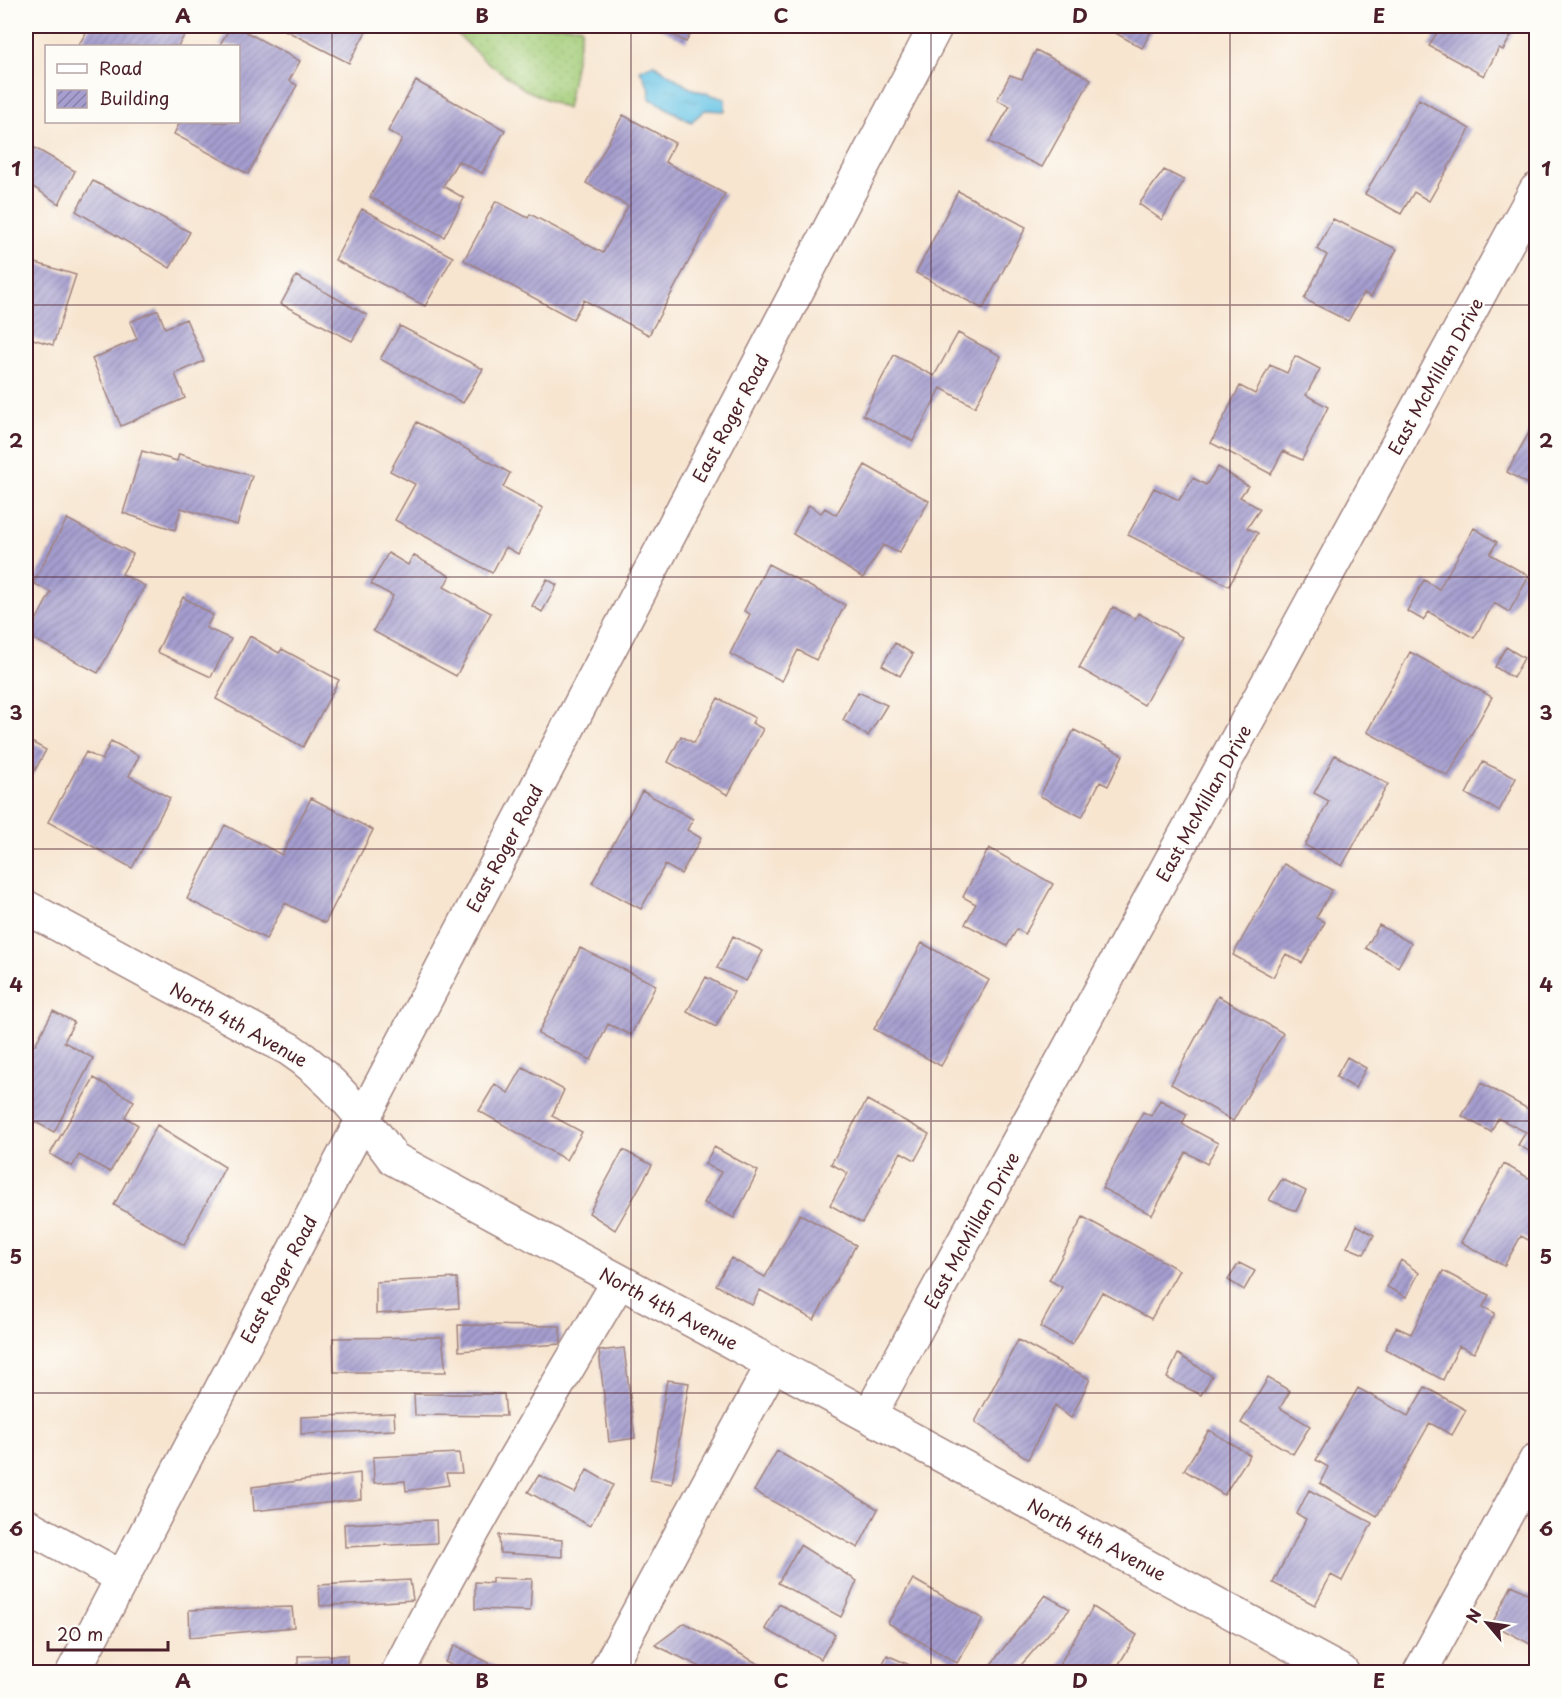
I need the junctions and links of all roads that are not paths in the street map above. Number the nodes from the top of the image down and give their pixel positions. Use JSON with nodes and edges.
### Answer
{"nodes":[{"id":1,"x":936,"y":26,"type":"edge"},
{"id":2,"x":1536,"y":190,"type":"edge"},
{"id":3,"x":26,"y":907,"type":"edge"},
{"id":4,"x":363,"y":1117,"type":"junction"},
{"id":5,"x":619,"y":1281,"type":"junction"},
{"id":6,"x":773,"y":1364,"type":"junction"},
{"id":7,"x":869,"y":1416,"type":"junction"},
{"id":8,"x":1536,"y":1460,"type":"edge"},
{"id":9,"x":26,"y":1525,"type":"edge"},
{"id":10,"x":123,"y":1578,"type":"junction"},
{"id":11,"x":1293,"y":1661,"type":"edge"},
{"id":12,"x":73,"y":1672,"type":"edge"},
{"id":13,"x":398,"y":1672,"type":"edge"},
{"id":14,"x":606,"y":1672,"type":"edge"},
{"id":15,"x":1342,"y":1672,"type":"edge"},
{"id":16,"x":1420,"y":1672,"type":"edge"}],
"edges":[{"from":1,"to":4,"type":"street","name":"East Roger Road"},
{"from":2,"to":7,"type":"street","name":"East McMillan Drive"},
{"from":3,"to":4,"type":"street","name":"North 4th Avenue"},
{"from":4,"to":5,"type":"street","name":"North 4th Avenue"},
{"from":4,"to":10,"type":"street","name":"East Roger Road"},
{"from":5,"to":6,"type":"street","name":"North 4th Avenue"},
{"from":5,"to":13,"type":"street"},
{"from":6,"to":7,"type":"street","name":"North 4th Avenue"},
{"from":6,"to":14,"type":"street"},
{"from":7,"to":11,"type":"street","name":"North 4th Avenue"},
{"from":8,"to":16,"type":"street"},
{"from":9,"to":10,"type":"street"},
{"from":10,"to":12,"type":"street","name":"East Roger Road"},
{"from":11,"to":15,"type":"street","name":"North 4th Avenue"}]}
